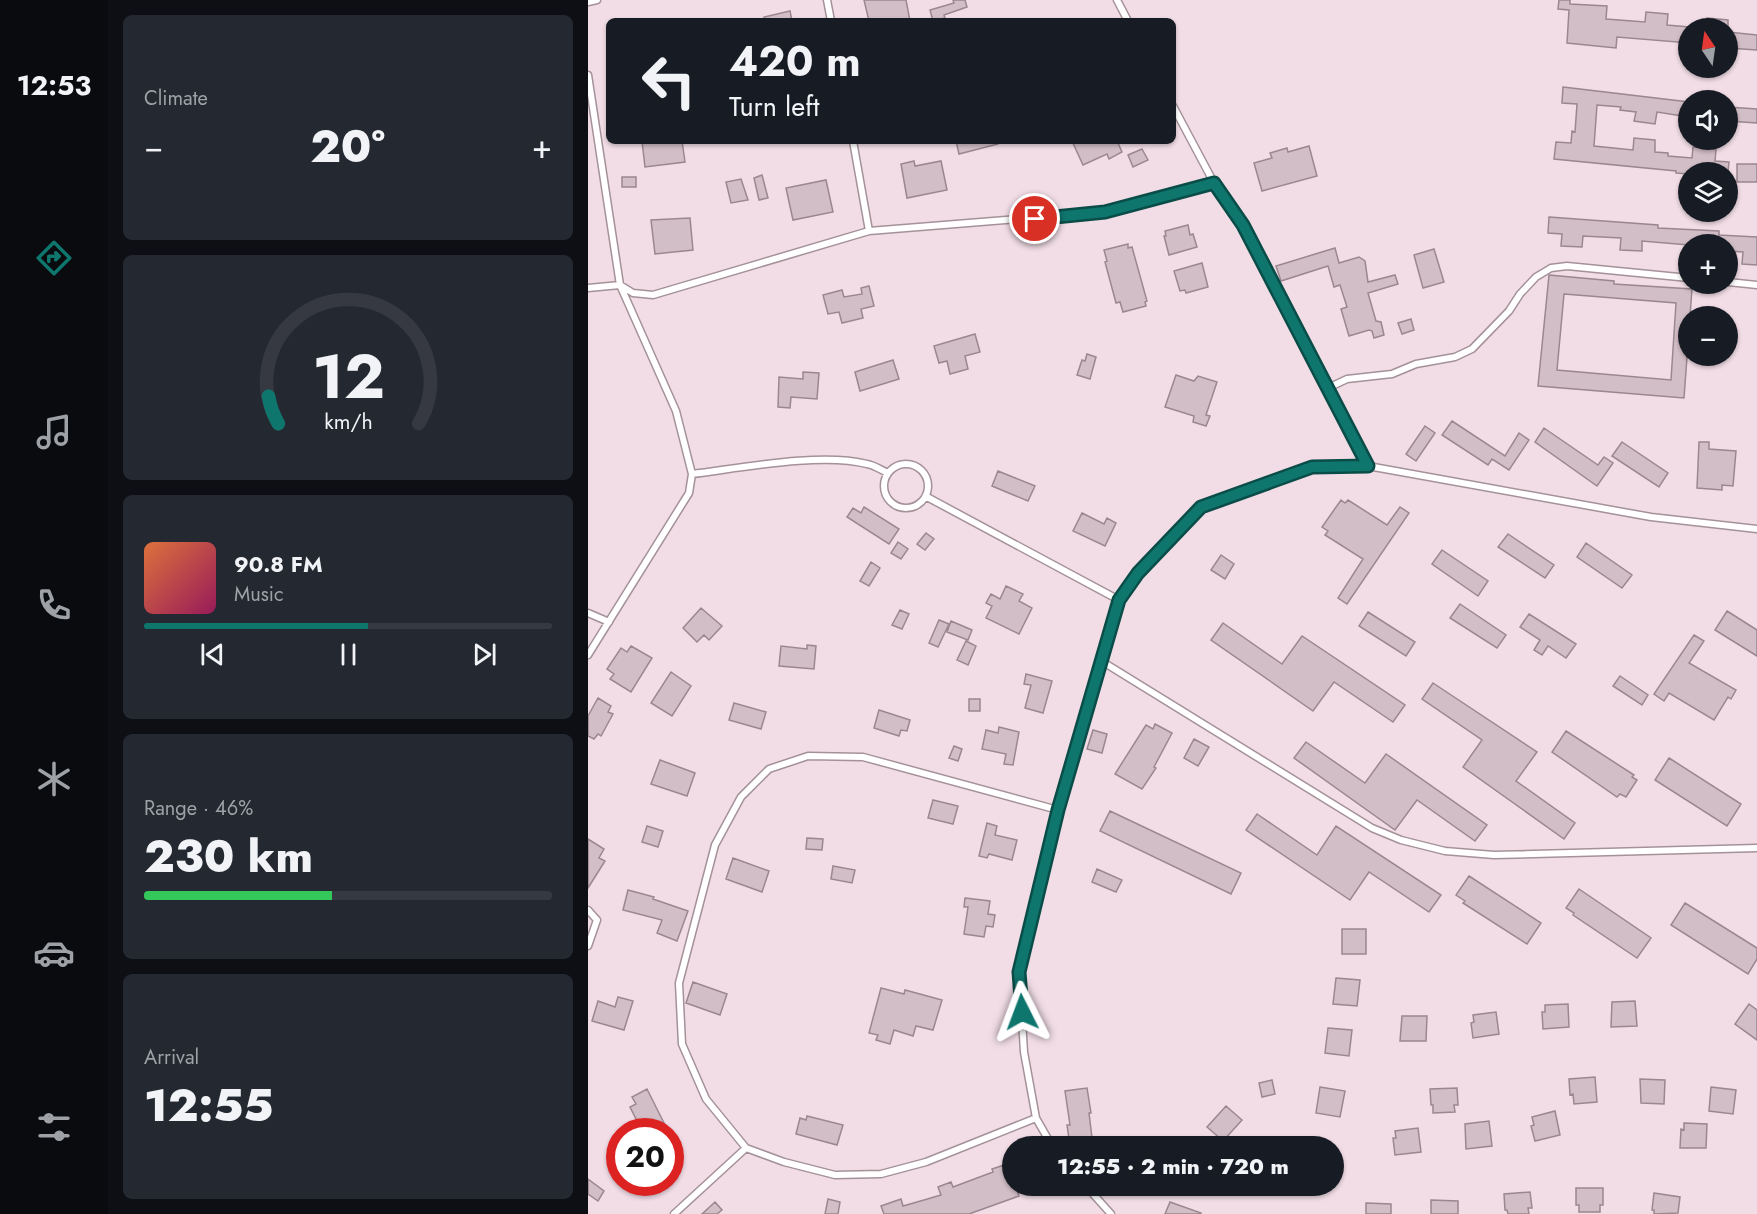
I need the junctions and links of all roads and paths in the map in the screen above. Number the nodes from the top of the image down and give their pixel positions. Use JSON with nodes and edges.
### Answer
{"nodes":[{"id":1,"x":597,"y":0,"type":"edge"},
{"id":2,"x":827,"y":0,"type":"edge"},
{"id":3,"x":1117,"y":0,"type":"edge"},
{"id":4,"x":588,"y":2,"type":"edge"},
{"id":5,"x":830,"y":18,"type":"edge"},
{"id":6,"x":1126,"y":18,"type":"edge"},
{"id":7,"x":588,"y":75,"type":"edge"},
{"id":8,"x":1176,"y":112,"type":"edge"},
{"id":9,"x":854,"y":144,"type":"edge"},
{"id":10,"x":1214,"y":183,"type":"junction"},
{"id":11,"x":869,"y":231,"type":"junction"},
{"id":12,"x":1678,"y":277,"type":"edge"},
{"id":13,"x":1738,"y":283,"type":"edge"},
{"id":14,"x":620,"y":285,"type":"junction"},
{"id":15,"x":1757,"y":285,"type":"edge"},
{"id":16,"x":588,"y":288,"type":"edge"},
{"id":17,"x":1328,"y":388,"type":"junction"},
{"id":18,"x":1368,"y":466,"type":"junction"},
{"id":19,"x":888,"y":473,"type":"junction"},
{"id":20,"x":692,"y":474,"type":"junction"},
{"id":21,"x":927,"y":496,"type":"junction"},
{"id":22,"x":1757,"y":530,"type":"edge"},
{"id":23,"x":1119,"y":600,"type":"junction"},
{"id":24,"x":588,"y":613,"type":"edge"},
{"id":25,"x":609,"y":622,"type":"junction"},
{"id":26,"x":588,"y":655,"type":"edge"},
{"id":27,"x":1103,"y":662,"type":"junction"},
{"id":28,"x":1058,"y":810,"type":"junction"},
{"id":29,"x":1757,"y":848,"type":"edge"},
{"id":30,"x":588,"y":910,"type":"edge"},
{"id":31,"x":588,"y":946,"type":"edge"},
{"id":32,"x":1036,"y":1118,"type":"junction"},
{"id":33,"x":1046,"y":1136,"type":"edge"},
{"id":34,"x":746,"y":1148,"type":"junction"},
{"id":35,"x":1095,"y":1196,"type":"edge"},
{"id":36,"x":674,"y":1214,"type":"edge"},
{"id":37,"x":1111,"y":1214,"type":"edge"}],
"edges":[{"from":1,"to":4,"type":"lane"},
{"from":2,"to":5,"type":"lane"},
{"from":3,"to":6,"type":"lane"},
{"from":7,"to":14,"type":"lane"},
{"from":8,"to":10,"type":"lane"},
{"from":9,"to":11,"type":"lane"},
{"from":10,"to":11,"type":"lane"},
{"from":10,"to":17,"type":"lane"},
{"from":11,"to":14,"type":"lane"},
{"from":12,"to":17,"type":"lane"},
{"from":13,"to":15,"type":"lane"},
{"from":14,"to":16,"type":"lane"},
{"from":14,"to":20,"type":"lane"},
{"from":17,"to":18,"type":"lane"},
{"from":18,"to":22,"type":"lane"},
{"from":18,"to":23,"type":"lane"},
{"from":19,"to":20,"type":"lane"},
{"from":19,"to":21,"type":"lane"},
{"from":19,"to":21,"type":"lane"},
{"from":20,"to":25,"type":"lane"},
{"from":21,"to":23,"type":"lane"},
{"from":23,"to":27,"type":"lane"},
{"from":24,"to":25,"type":"lane"},
{"from":25,"to":26,"type":"lane"},
{"from":27,"to":28,"type":"lane"},
{"from":27,"to":29,"type":"lane"},
{"from":28,"to":32,"type":"lane"},
{"from":28,"to":34,"type":"lane"},
{"from":30,"to":31,"type":"lane"},
{"from":32,"to":33,"type":"lane"},
{"from":32,"to":34,"type":"lane"},
{"from":34,"to":36,"type":"lane"},
{"from":35,"to":37,"type":"lane"}]}
